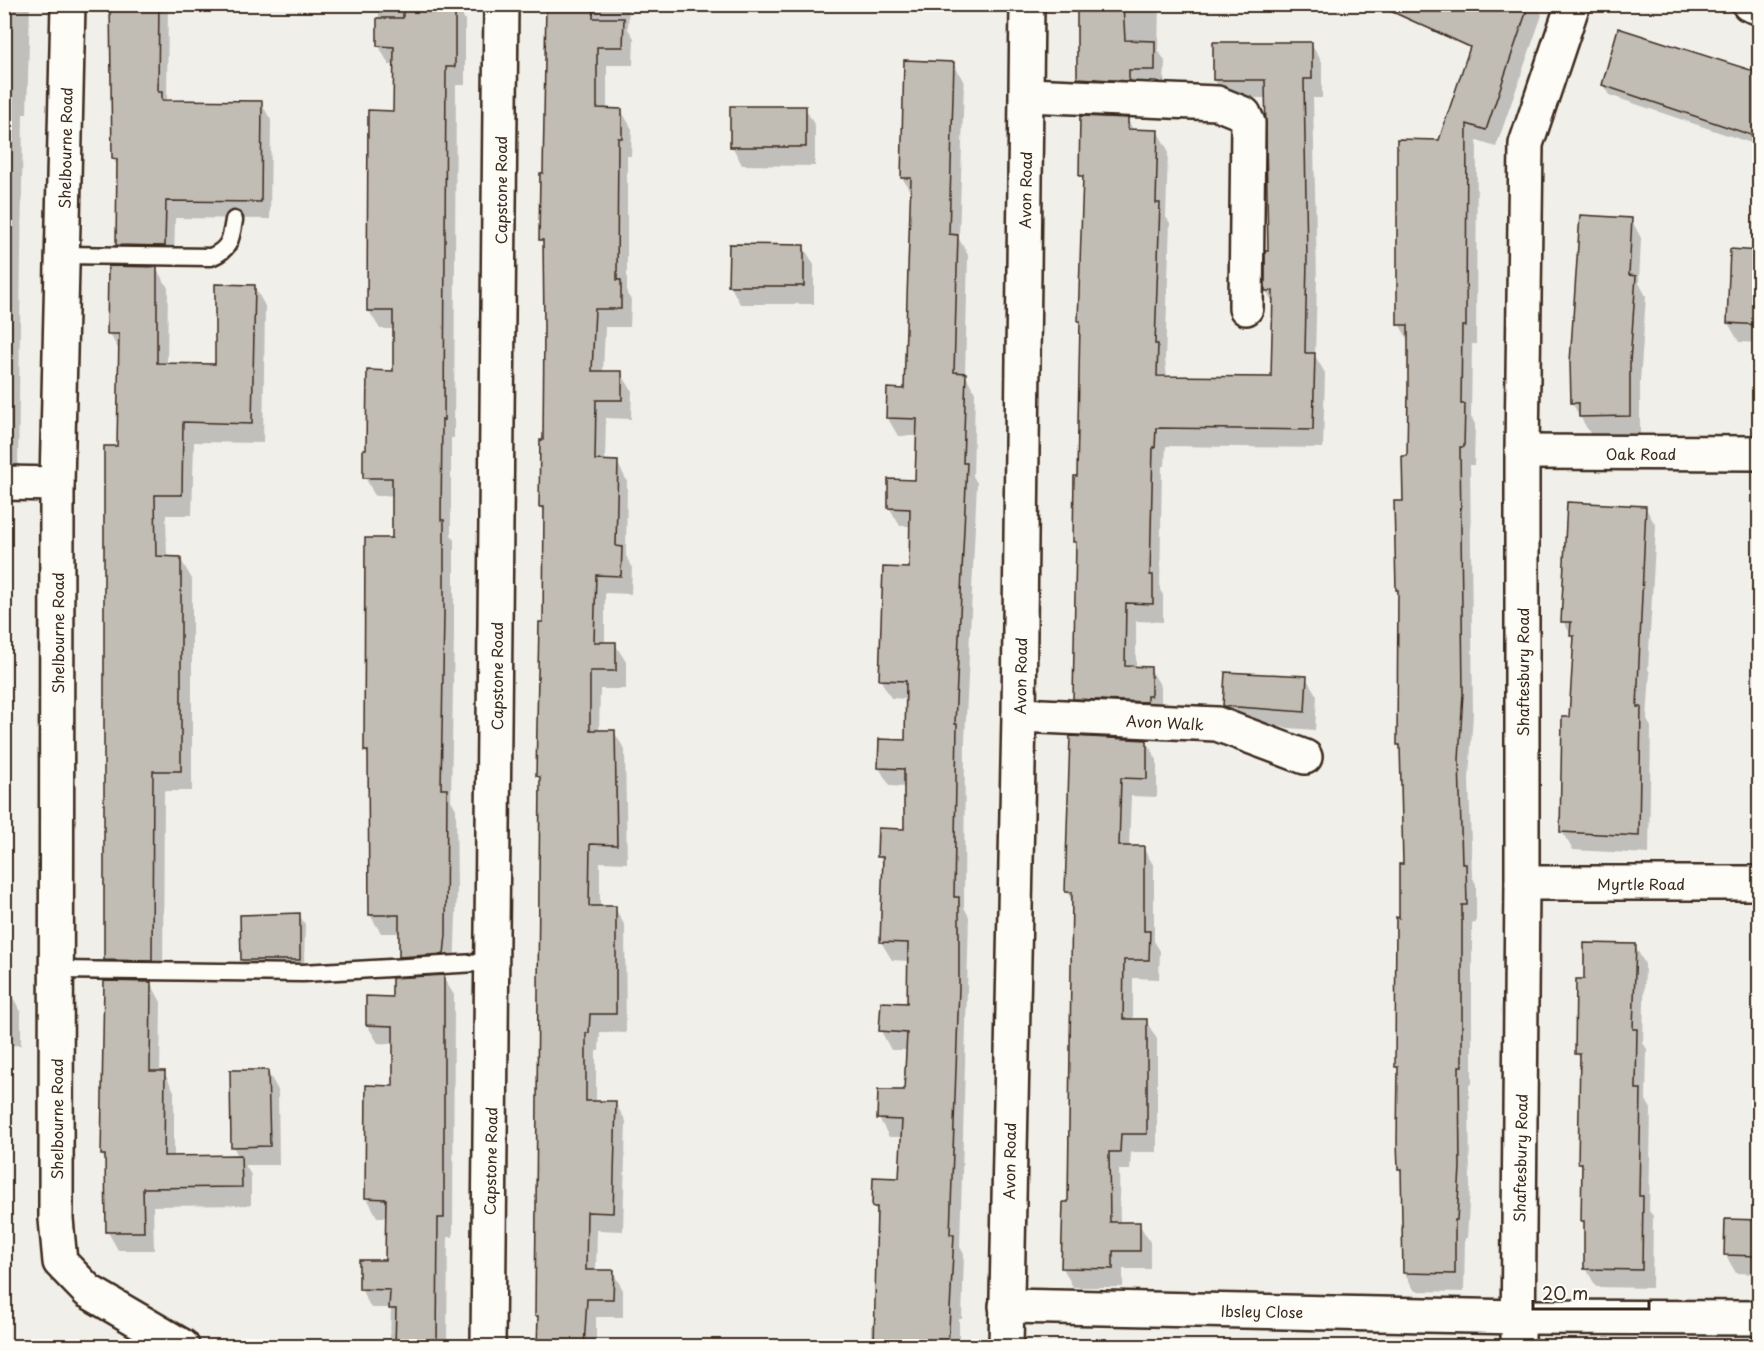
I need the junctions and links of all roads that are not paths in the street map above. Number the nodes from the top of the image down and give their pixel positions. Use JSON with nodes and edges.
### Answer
{"nodes":[{"id":1,"x":68,"y":4,"type":"edge"},
{"id":2,"x":501,"y":4,"type":"edge"},
{"id":3,"x":1027,"y":4,"type":"edge"},
{"id":4,"x":1574,"y":4,"type":"edge"},
{"id":5,"x":1749,"y":4,"type":"edge"},
{"id":6,"x":1760,"y":8,"type":"edge"},
{"id":7,"x":1027,"y":95,"type":"junction"},
{"id":8,"x":234,"y":219,"type":"dead end"},
{"id":9,"x":62,"y":255,"type":"junction"},
{"id":10,"x":1246,"y":308,"type":"dead end"},
{"id":11,"x":1521,"y":452,"type":"junction"},
{"id":12,"x":1760,"y":453,"type":"edge"},
{"id":13,"x":4,"y":483,"type":"edge"},
{"id":14,"x":57,"y":484,"type":"junction"},
{"id":15,"x":1019,"y":715,"type":"junction"},
{"id":16,"x":1305,"y":757,"type":"dead end"},
{"id":17,"x":1522,"y":883,"type":"junction"},
{"id":18,"x":1760,"y":883,"type":"edge"},
{"id":19,"x":494,"y":962,"type":"junction"},
{"id":20,"x":56,"y":970,"type":"junction"},
{"id":21,"x":1006,"y":1306,"type":"junction"},
{"id":22,"x":1760,"y":1318,"type":"edge"},
{"id":23,"x":1518,"y":1332,"type":"edge"},
{"id":24,"x":182,"y":1347,"type":"edge"},
{"id":25,"x":488,"y":1347,"type":"edge"},
{"id":26,"x":1006,"y":1347,"type":"edge"}],
"edges":[{"from":1,"to":9,"type":"street","name":"Shelbourne Road"},
{"from":2,"to":19,"type":"street","name":"Capstone Road"},
{"from":3,"to":7,"type":"street","name":"Avon Road"},
{"from":4,"to":11,"type":"street","name":"Shaftesbury Road"},
{"from":5,"to":6,"type":"street"},
{"from":7,"to":10,"type":"street"},
{"from":7,"to":15,"type":"street","name":"Avon Road"},
{"from":8,"to":9,"type":"lane"},
{"from":9,"to":14,"type":"street","name":"Shelbourne Road"},
{"from":11,"to":12,"type":"street","name":"Oak Road"},
{"from":11,"to":17,"type":"street","name":"Shaftesbury Road"},
{"from":13,"to":14,"type":"street"},
{"from":14,"to":20,"type":"street","name":"Shelbourne Road"},
{"from":15,"to":16,"type":"street","name":"Avon Walk"},
{"from":15,"to":21,"type":"street","name":"Avon Road"},
{"from":17,"to":18,"type":"street","name":"Myrtle Road"},
{"from":17,"to":23,"type":"street","name":"Shaftesbury Road"},
{"from":19,"to":20,"type":"lane"},
{"from":19,"to":25,"type":"street","name":"Capstone Road"},
{"from":20,"to":24,"type":"street","name":"Shelbourne Road"},
{"from":21,"to":23,"type":"street","name":"Ibsley Close"},
{"from":21,"to":26,"type":"street","name":"Avon Road"},
{"from":22,"to":23,"type":"street","name":"Ibsley Close"}]}
